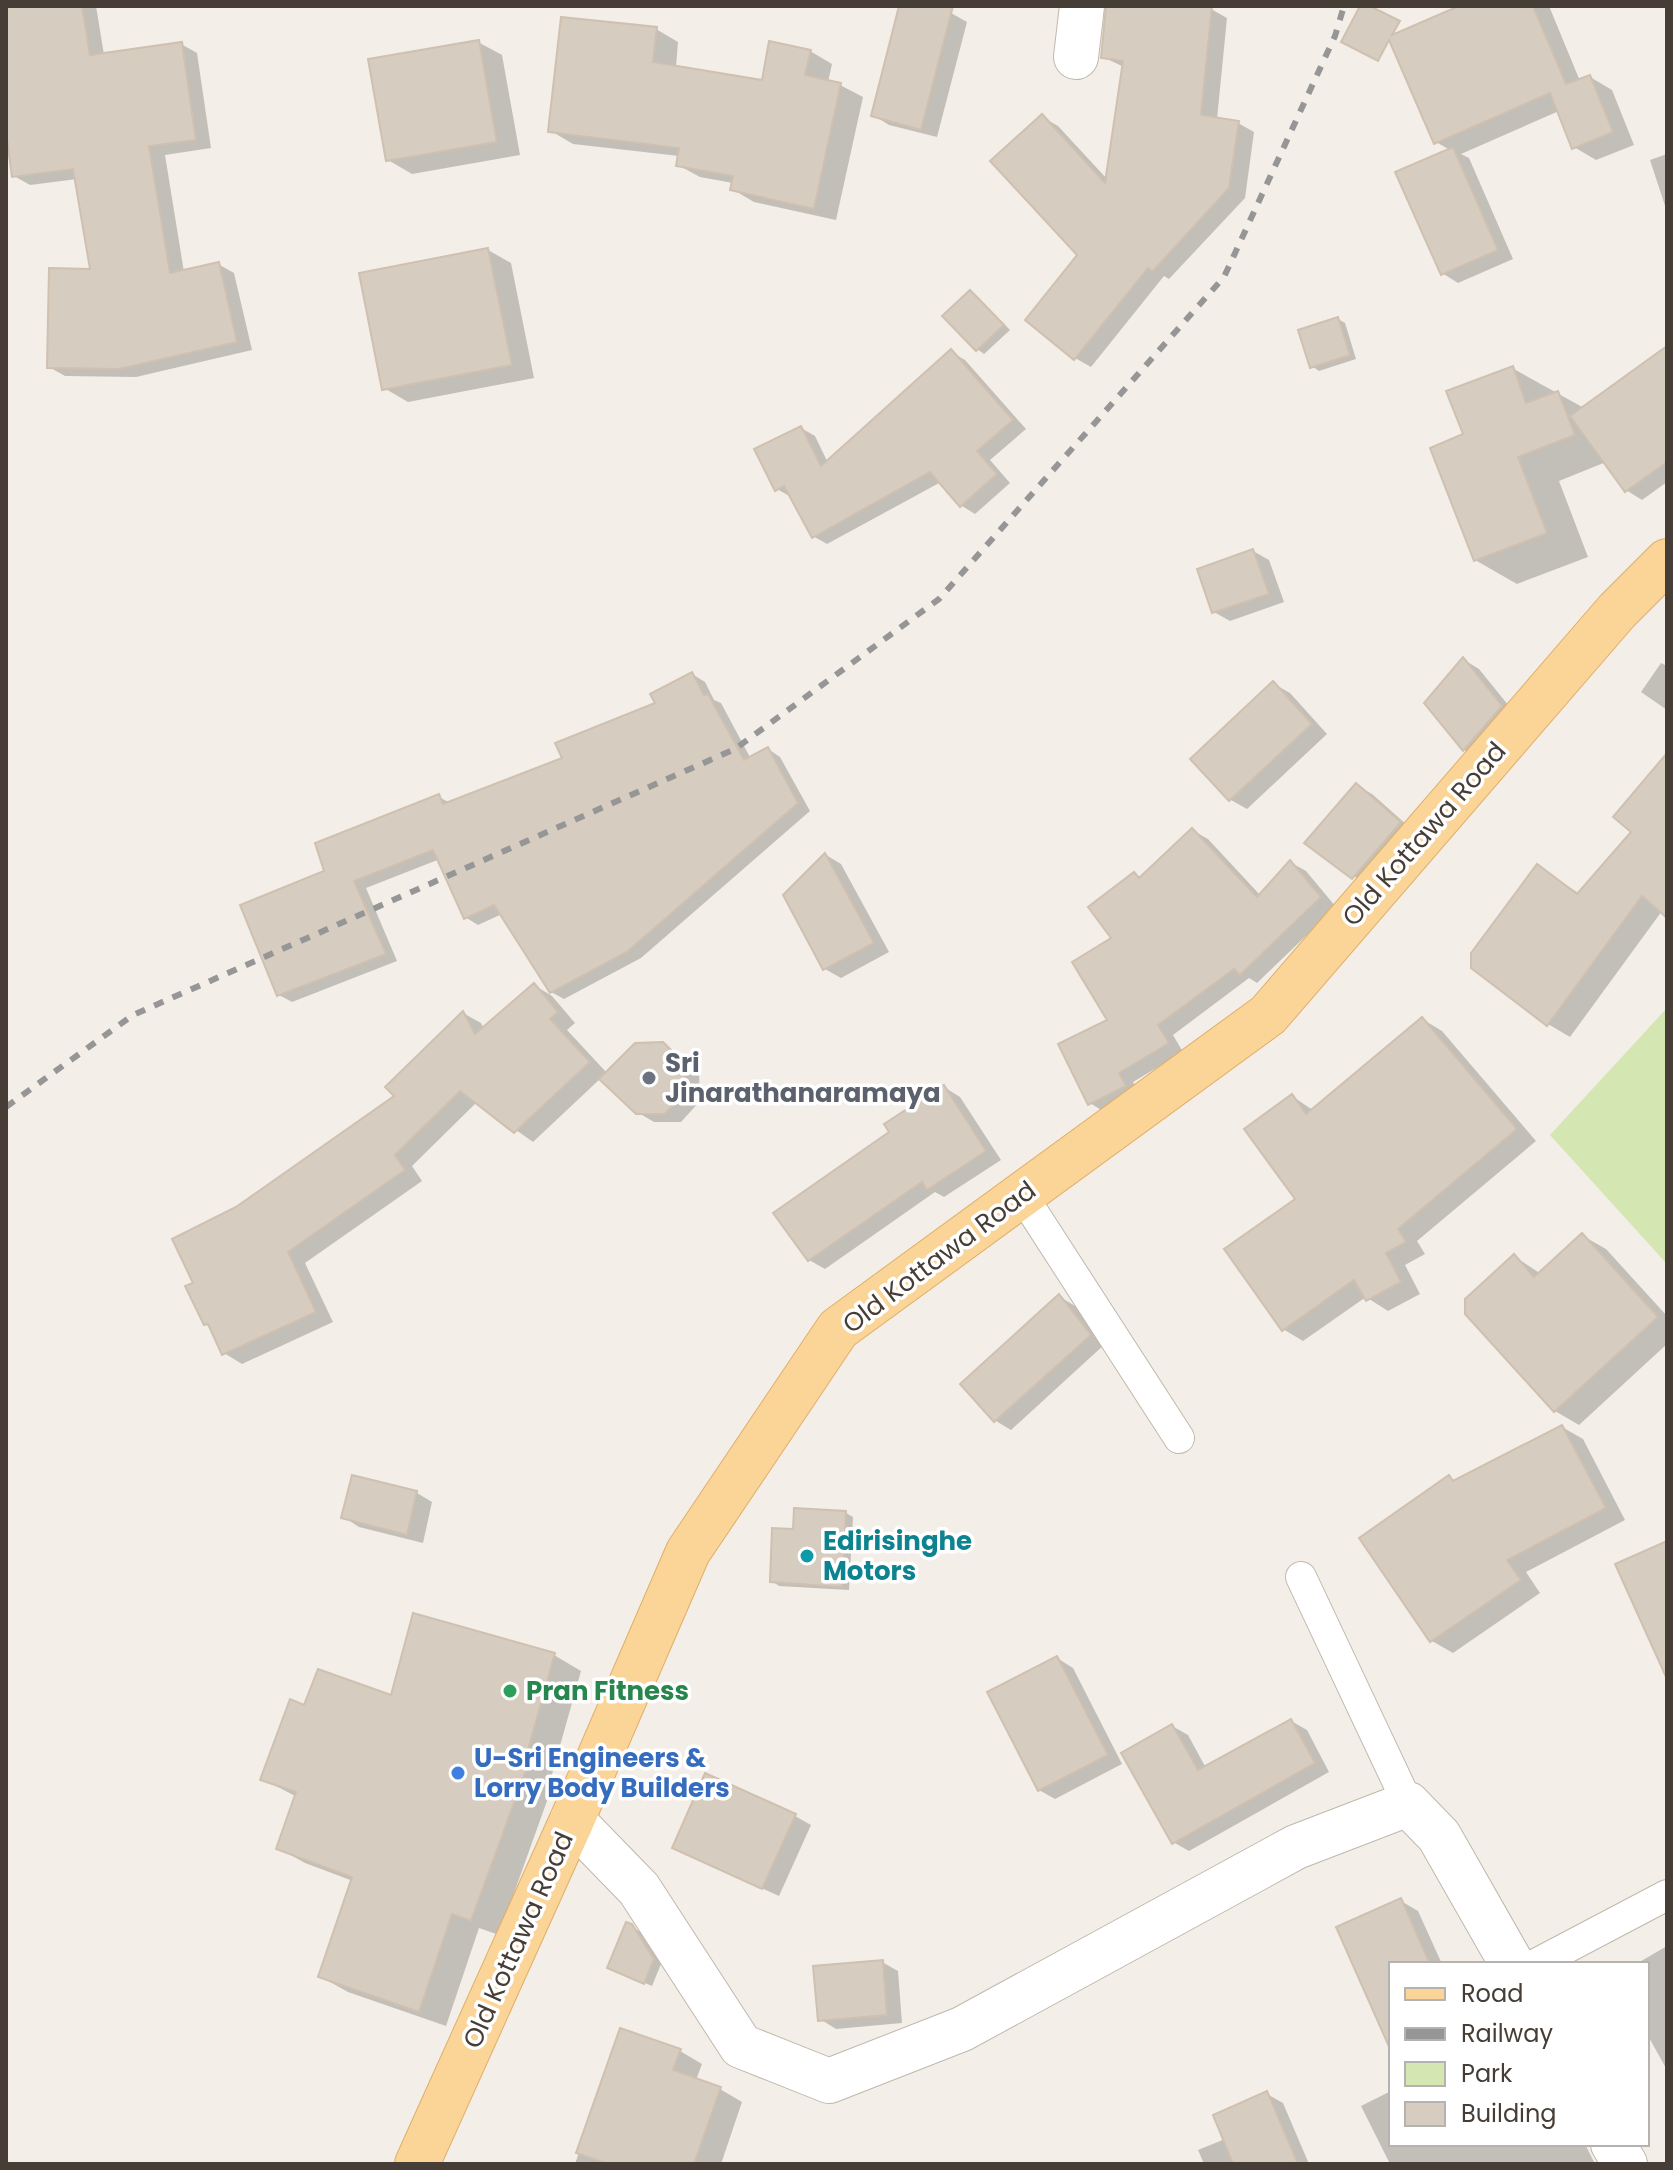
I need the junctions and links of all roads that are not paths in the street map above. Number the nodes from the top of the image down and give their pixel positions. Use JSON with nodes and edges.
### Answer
{"nodes":[{"id":1,"x":1082,"y":6,"type":"edge"},
{"id":2,"x":1076,"y":57,"type":"dead end"},
{"id":3,"x":1667,"y":561,"type":"edge"},
{"id":4,"x":1022,"y":1195,"type":"junction"},
{"id":5,"x":1179,"y":1438,"type":"dead end"},
{"id":6,"x":1301,"y":1577,"type":"dead end"},
{"id":7,"x":1408,"y":1804,"type":"junction"},
{"id":8,"x":572,"y":1820,"type":"junction"},
{"id":9,"x":1667,"y":1895,"type":"edge"},
{"id":10,"x":1511,"y":1962,"type":"edge"},
{"id":11,"x":1540,"y":1962,"type":"edge"},
{"id":12,"x":1614,"y":2146,"type":"edge"},
{"id":13,"x":417,"y":2164,"type":"edge"},
{"id":14,"x":1625,"y":2164,"type":"edge"}],
"edges":[{"from":1,"to":2,"type":"street"},
{"from":3,"to":4,"type":"main road","name":"Old Kottawa Road"},
{"from":4,"to":5,"type":"lane"},
{"from":4,"to":8,"type":"main road","name":"Old Kottawa Road"},
{"from":6,"to":7,"type":"lane"},
{"from":7,"to":8,"type":"street"},
{"from":7,"to":10,"type":"street"},
{"from":8,"to":13,"type":"main road","name":"Old Kottawa Road"},
{"from":9,"to":11,"type":"lane"},
{"from":12,"to":14,"type":"street"}]}
